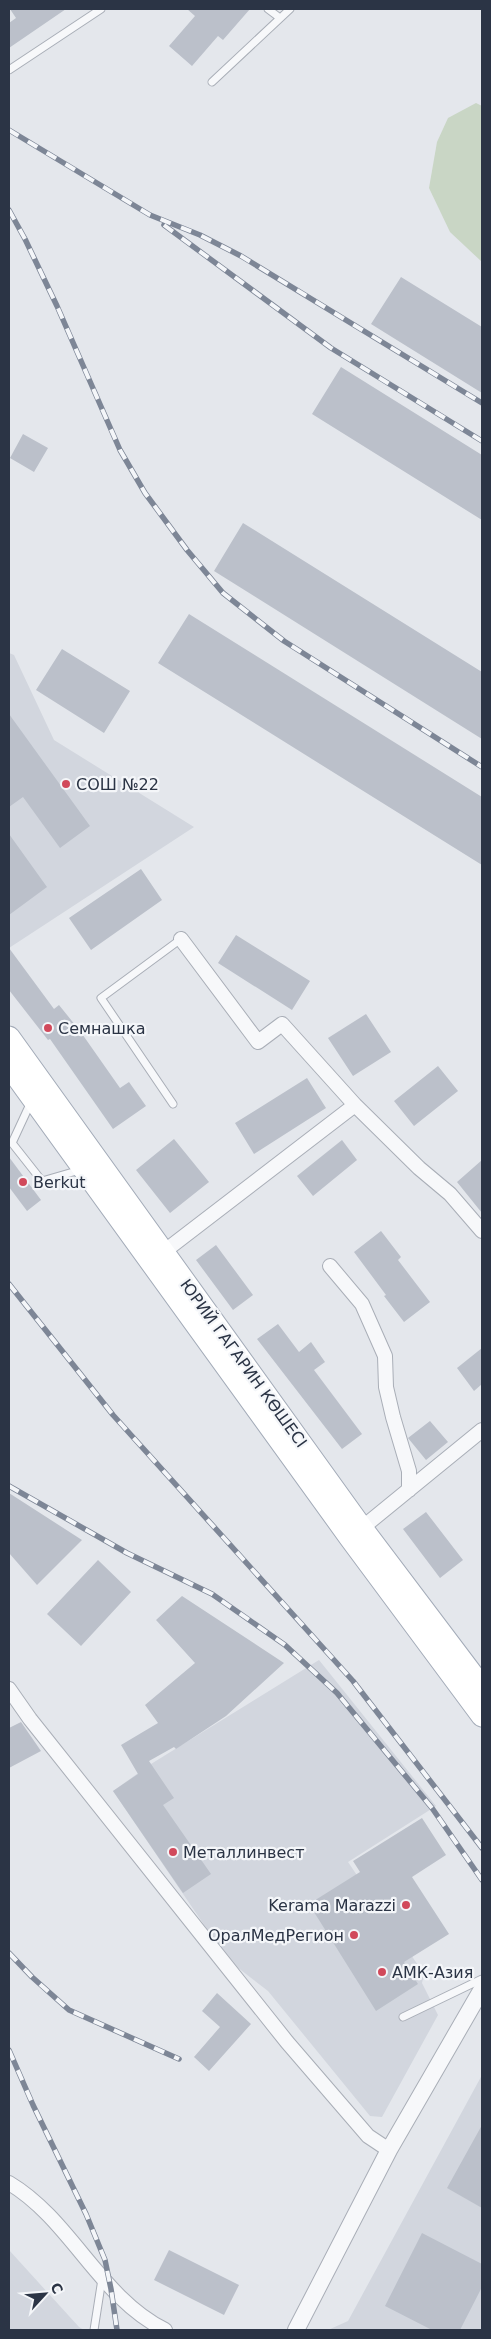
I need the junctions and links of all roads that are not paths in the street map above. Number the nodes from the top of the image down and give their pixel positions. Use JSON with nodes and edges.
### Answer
{"nodes":[{"id":1,"x":101,"y":9,"type":"edge"},
{"id":2,"x":268,"y":9,"type":"edge"},
{"id":3,"x":290,"y":9,"type":"edge"},
{"id":4,"x":280,"y":18,"type":"junction"},
{"id":5,"x":9,"y":70,"type":"edge"},
{"id":6,"x":212,"y":82,"type":"dead end"},
{"id":7,"x":181,"y":939,"type":"joint"},
{"id":8,"x":9,"y":1037,"type":"edge"},
{"id":9,"x":9,"y":1066,"type":"edge"},
{"id":10,"x":33,"y":1099,"type":"junction"},
{"id":11,"x":173,"y":1104,"type":"dead end"},
{"id":12,"x":355,"y":1105,"type":"junction"},
{"id":13,"x":84,"y":1170,"type":"junction"},
{"id":14,"x":482,"y":1230,"type":"edge"},
{"id":15,"x":157,"y":1257,"type":"junction"},
{"id":16,"x":330,"y":1266,"type":"dead end"},
{"id":17,"x":482,"y":1430,"type":"edge"},
{"id":18,"x":409,"y":1490,"type":"junction"},
{"id":19,"x":362,"y":1528,"type":"junction"},
{"id":20,"x":482,"y":1687,"type":"edge"},
{"id":21,"x":9,"y":1689,"type":"edge"},
{"id":22,"x":482,"y":1716,"type":"edge"},
{"id":23,"x":482,"y":1979,"type":"edge"},
{"id":24,"x":482,"y":1989,"type":"edge"},
{"id":25,"x":478,"y":2008,"type":"edge"},
{"id":26,"x":404,"y":2017,"type":"dead end"},
{"id":27,"x":389,"y":2150,"type":"junction"},
{"id":28,"x":9,"y":2183,"type":"edge"},
{"id":29,"x":102,"y":2279,"type":"junction"},
{"id":30,"x":94,"y":2330,"type":"edge"},
{"id":31,"x":165,"y":2330,"type":"edge"},
{"id":32,"x":296,"y":2330,"type":"edge"}],
"edges":[{"from":1,"to":5,"type":"lane"},
{"from":2,"to":4,"type":"lane"},
{"from":3,"to":4,"type":"lane"},
{"from":4,"to":6,"type":"lane"},
{"from":7,"to":11,"type":"lane"},
{"from":7,"to":12,"type":"street"},
{"from":8,"to":15,"type":"main road","name":"ЮРИЙ ГАГАРИН КӨШЕСІ"},
{"from":9,"to":10,"type":"main road","name":"ЮРИЙ ГАГАРИН КӨШЕСІ"},
{"from":10,"to":13,"type":"main road","name":"ЮРИЙ ГАГАРИН КӨШЕСІ"},
{"from":10,"to":13,"type":"lane"},
{"from":12,"to":14,"type":"street"},
{"from":12,"to":15,"type":"street"},
{"from":13,"to":15,"type":"main road","name":"ЮРИЙ ГАГАРИН КӨШЕСІ"},
{"from":15,"to":19,"type":"main road","name":"ЮРИЙ ГАГАРИН КӨШЕСІ"},
{"from":15,"to":22,"type":"main road","name":"ЮРИЙ ГАГАРИН КӨШЕСІ"},
{"from":16,"to":18,"type":"street"},
{"from":17,"to":18,"type":"street"},
{"from":18,"to":19,"type":"street"},
{"from":19,"to":20,"type":"main road","name":"ЮРИЙ ГАГАРИН КӨШЕСІ"},
{"from":21,"to":27,"type":"street"},
{"from":23,"to":26,"type":"lane"},
{"from":24,"to":25,"type":"street"},
{"from":25,"to":27,"type":"street"},
{"from":27,"to":32,"type":"street"},
{"from":28,"to":29,"type":"street"},
{"from":29,"to":30,"type":"lane"},
{"from":29,"to":31,"type":"street"}]}
